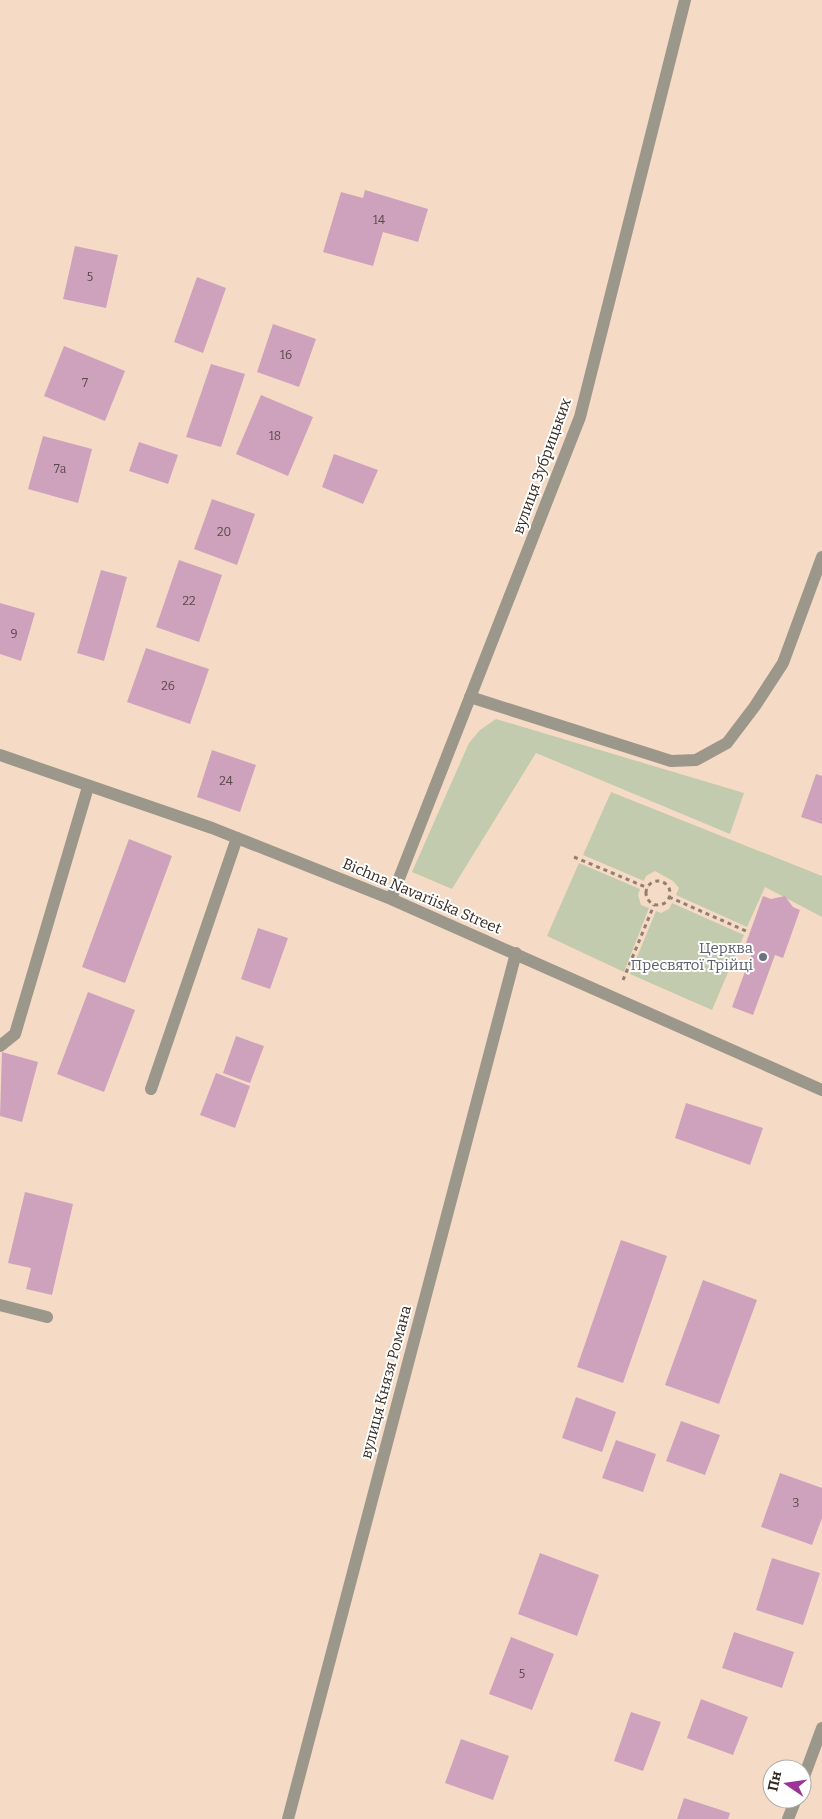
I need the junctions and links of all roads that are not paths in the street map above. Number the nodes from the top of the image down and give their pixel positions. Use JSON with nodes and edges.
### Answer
{"nodes":[{"id":1,"x":685,"y":0,"type":"edge"},
{"id":2,"x":820,"y":566,"type":"edge"},
{"id":3,"x":470,"y":697,"type":"junction"},
{"id":4,"x":0,"y":755,"type":"edge"},
{"id":5,"x":88,"y":787,"type":"junction"},
{"id":6,"x":237,"y":838,"type":"junction"},
{"id":7,"x":391,"y":899,"type":"junction"},
{"id":8,"x":516,"y":953,"type":"junction"},
{"id":9,"x":0,"y":1046,"type":"edge"},
{"id":10,"x":151,"y":1089,"type":"dead end"},
{"id":11,"x":822,"y":1090,"type":"edge"},
{"id":12,"x":0,"y":1305,"type":"edge"},
{"id":13,"x":47,"y":1317,"type":"dead end"},
{"id":14,"x":822,"y":1728,"type":"edge"},
{"id":15,"x":811,"y":1759,"type":"edge"},
{"id":16,"x":288,"y":1819,"type":"edge"}],
"edges":[{"from":1,"to":3,"type":"street","name":"вулиця Зубрицьких"},
{"from":2,"to":3,"type":"street"},
{"from":3,"to":7,"type":"street","name":"вулиця Зубрицьких"},
{"from":4,"to":5,"type":"street","name":"Bichna Navariiska Street"},
{"from":5,"to":6,"type":"street","name":"Bichna Navariiska Street"},
{"from":5,"to":9,"type":"street"},
{"from":6,"to":7,"type":"street","name":"Bichna Navariiska Street"},
{"from":6,"to":10,"type":"street"},
{"from":7,"to":8,"type":"street","name":"Bichna Navariiska Street"},
{"from":8,"to":11,"type":"street","name":"Bichna Navariiska Street"},
{"from":8,"to":16,"type":"street","name":"вулиця Князя Романа"},
{"from":12,"to":13,"type":"street"},
{"from":14,"to":15,"type":"street"}]}
